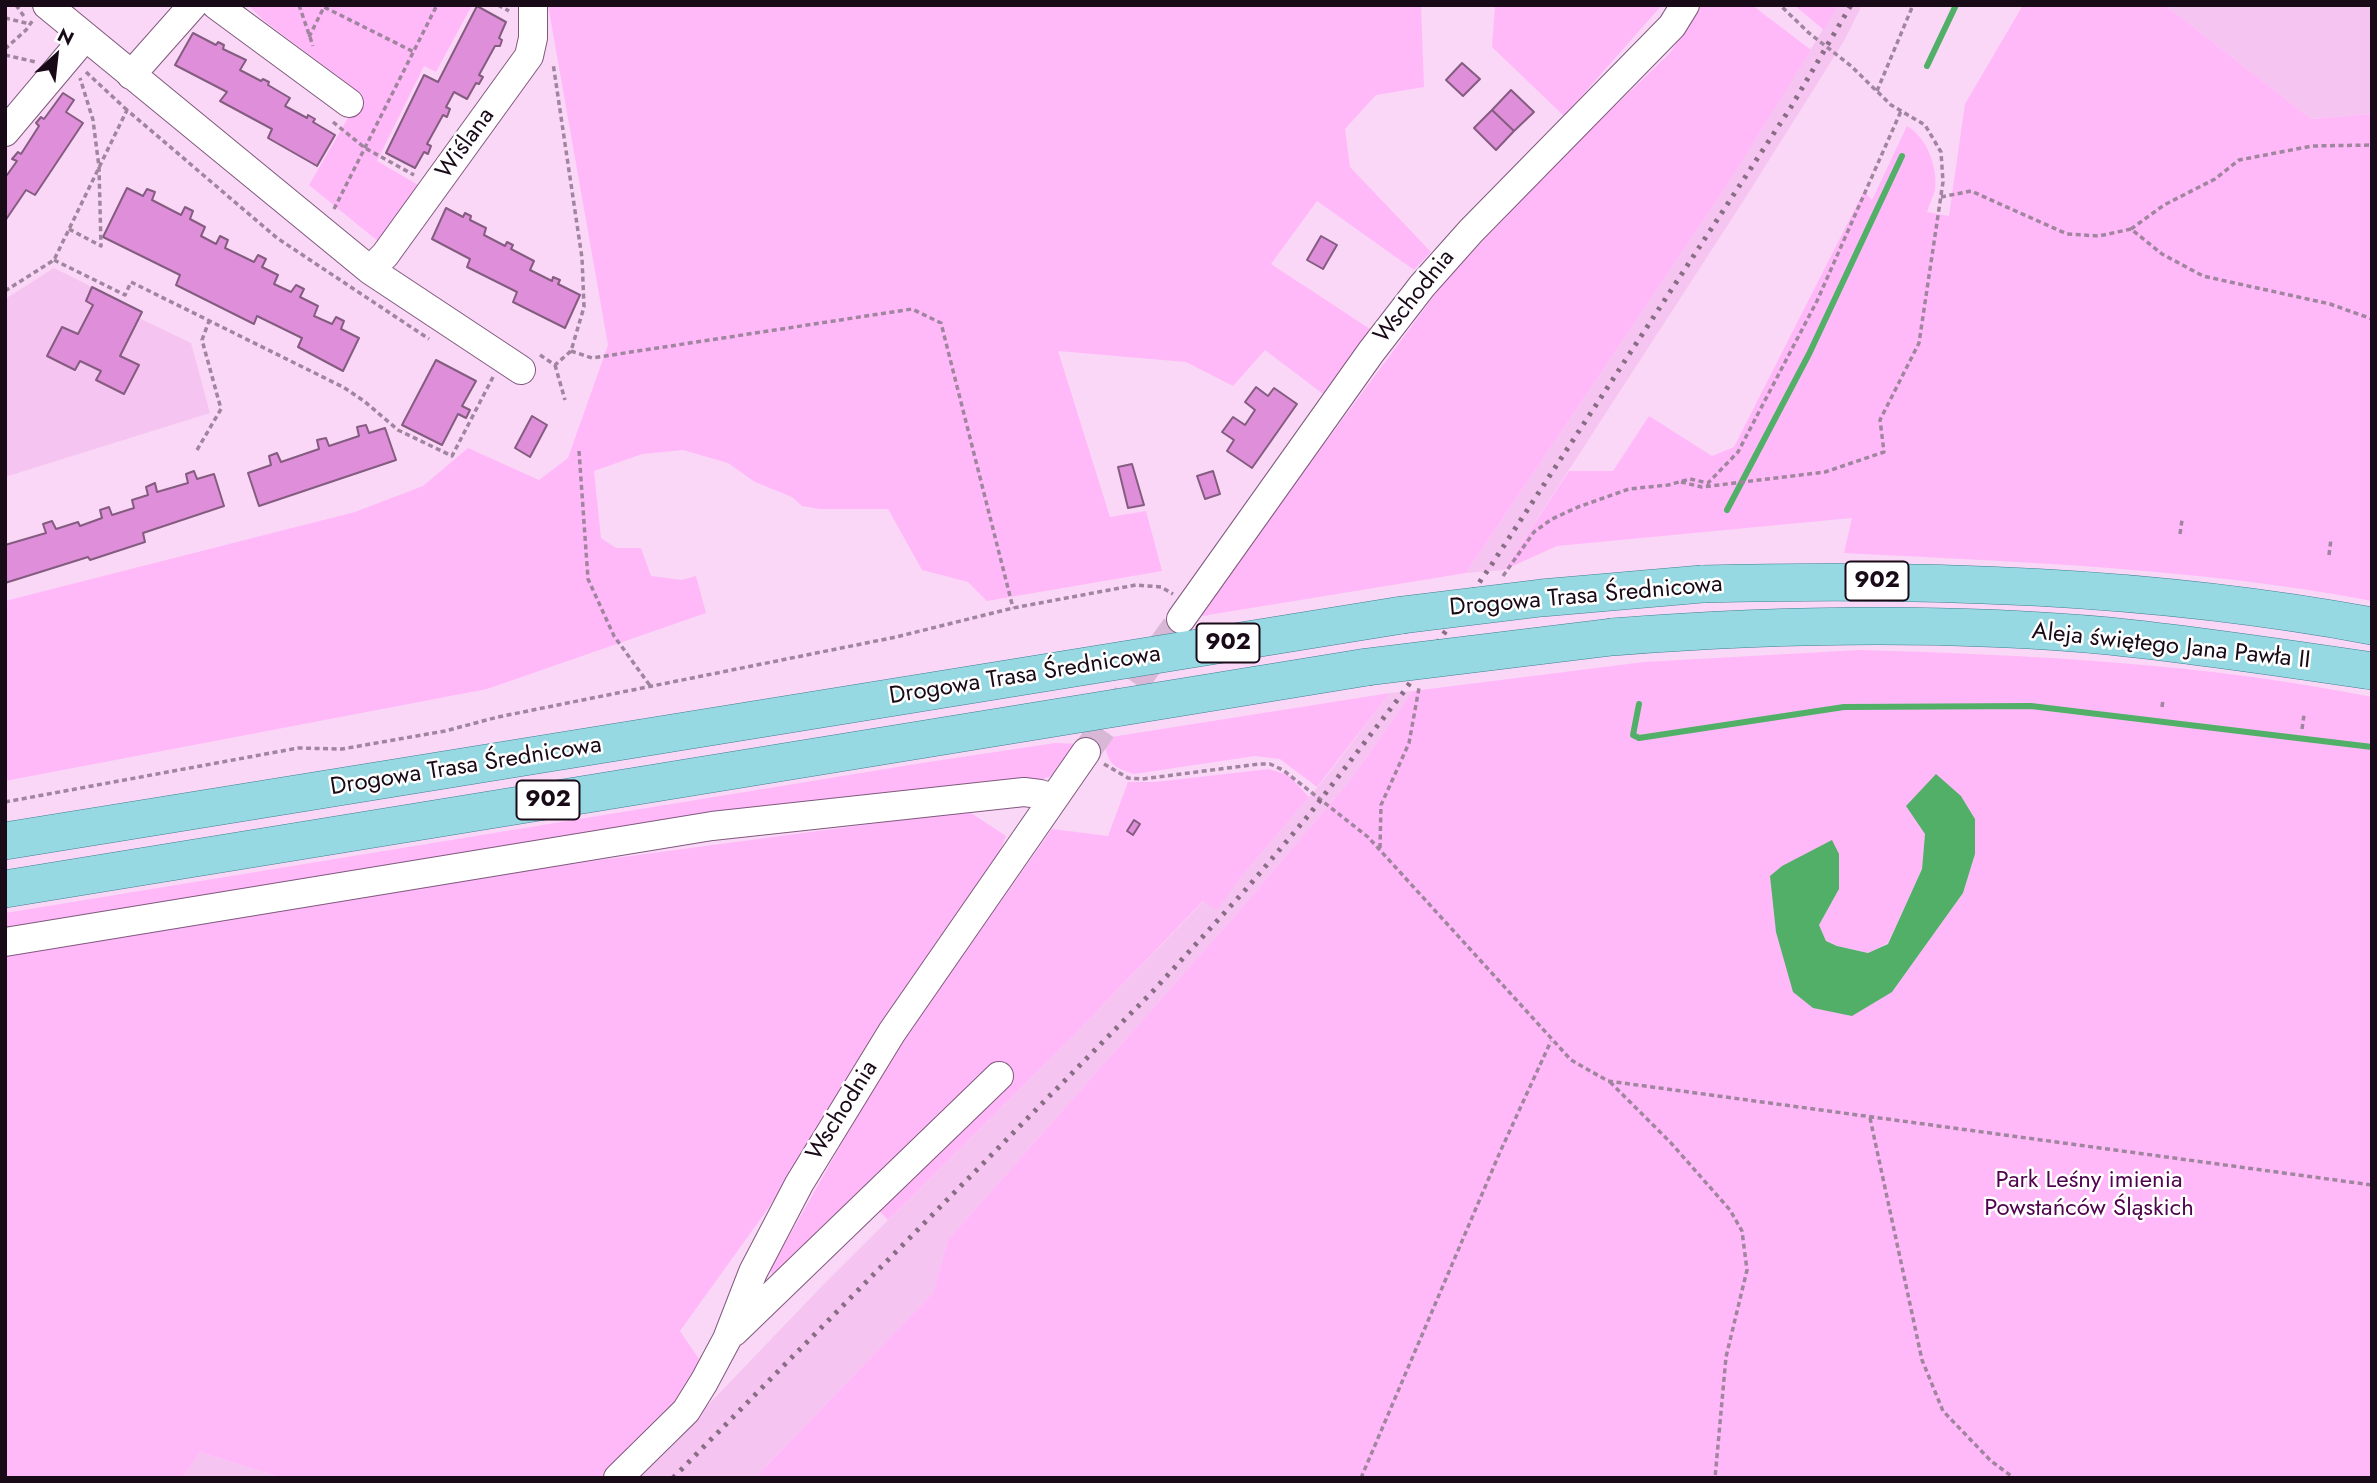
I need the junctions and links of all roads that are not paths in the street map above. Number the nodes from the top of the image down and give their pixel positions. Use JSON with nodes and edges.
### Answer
{"nodes":[{"id":1,"x":193,"y":5,"type":"edge"},
{"id":2,"x":216,"y":5,"type":"edge"},
{"id":3,"x":533,"y":5,"type":"edge"},
{"id":4,"x":1685,"y":5,"type":"edge"},
{"id":5,"x":38,"y":15,"type":"edge"},
{"id":6,"x":85,"y":37,"type":"junction"},
{"id":7,"x":131,"y":75,"type":"junction"},
{"id":8,"x":349,"y":103,"type":"dead end"},
{"id":9,"x":5,"y":132,"type":"edge"},
{"id":10,"x":370,"y":270,"type":"junction"},
{"id":11,"x":519,"y":367,"type":"road end"},
{"id":12,"x":2052,"y":587,"type":"joint"},
{"id":13,"x":1185,"y":613,"type":"tunnel mouth"},
{"id":14,"x":2372,"y":626,"type":"edge"},
{"id":15,"x":1970,"y":628,"type":"joint"},
{"id":16,"x":2372,"y":671,"type":"edge"},
{"id":17,"x":1086,"y":752,"type":"tunnel mouth"},
{"id":18,"x":1053,"y":798,"type":"junction"},
{"id":19,"x":5,"y":841,"type":"edge"},
{"id":20,"x":5,"y":889,"type":"edge"},
{"id":21,"x":5,"y":942,"type":"edge"},
{"id":22,"x":999,"y":1076,"type":"dead end"},
{"id":23,"x":726,"y":1339,"type":"junction"},
{"id":24,"x":618,"y":1478,"type":"edge"}],
"edges":[{"from":1,"to":7,"type":"street"},
{"from":2,"to":8,"type":"street"},
{"from":3,"to":10,"type":"street","name":"Wiślana"},
{"from":4,"to":13,"type":"street","name":"Wschodnia"},
{"from":5,"to":6,"type":"street"},
{"from":6,"to":7,"type":"street"},
{"from":6,"to":9,"type":"street"},
{"from":7,"to":10,"type":"street"},
{"from":10,"to":11,"type":"street"},
{"from":12,"to":14,"type":"main road","name":"Aleja świętego Jana Pawła II","number":"902"},
{"from":12,"to":19,"type":"main road","name":"Drogowa Trasa Średnicowa","number":"902","bridge":true},
{"from":15,"to":16,"type":"main road","name":"Aleja świętego Jana Pawła II","number":"902"},
{"from":15,"to":20,"type":"main road","name":"Drogowa Trasa Średnicowa","number":"902","bridge":true},
{"from":17,"to":18,"type":"street","name":"Wschodnia"},
{"from":18,"to":21,"type":"street"},
{"from":18,"to":23,"type":"street","name":"Wschodnia"},
{"from":22,"to":23,"type":"street"},
{"from":23,"to":24,"type":"street","name":"Wschodnia"}]}
